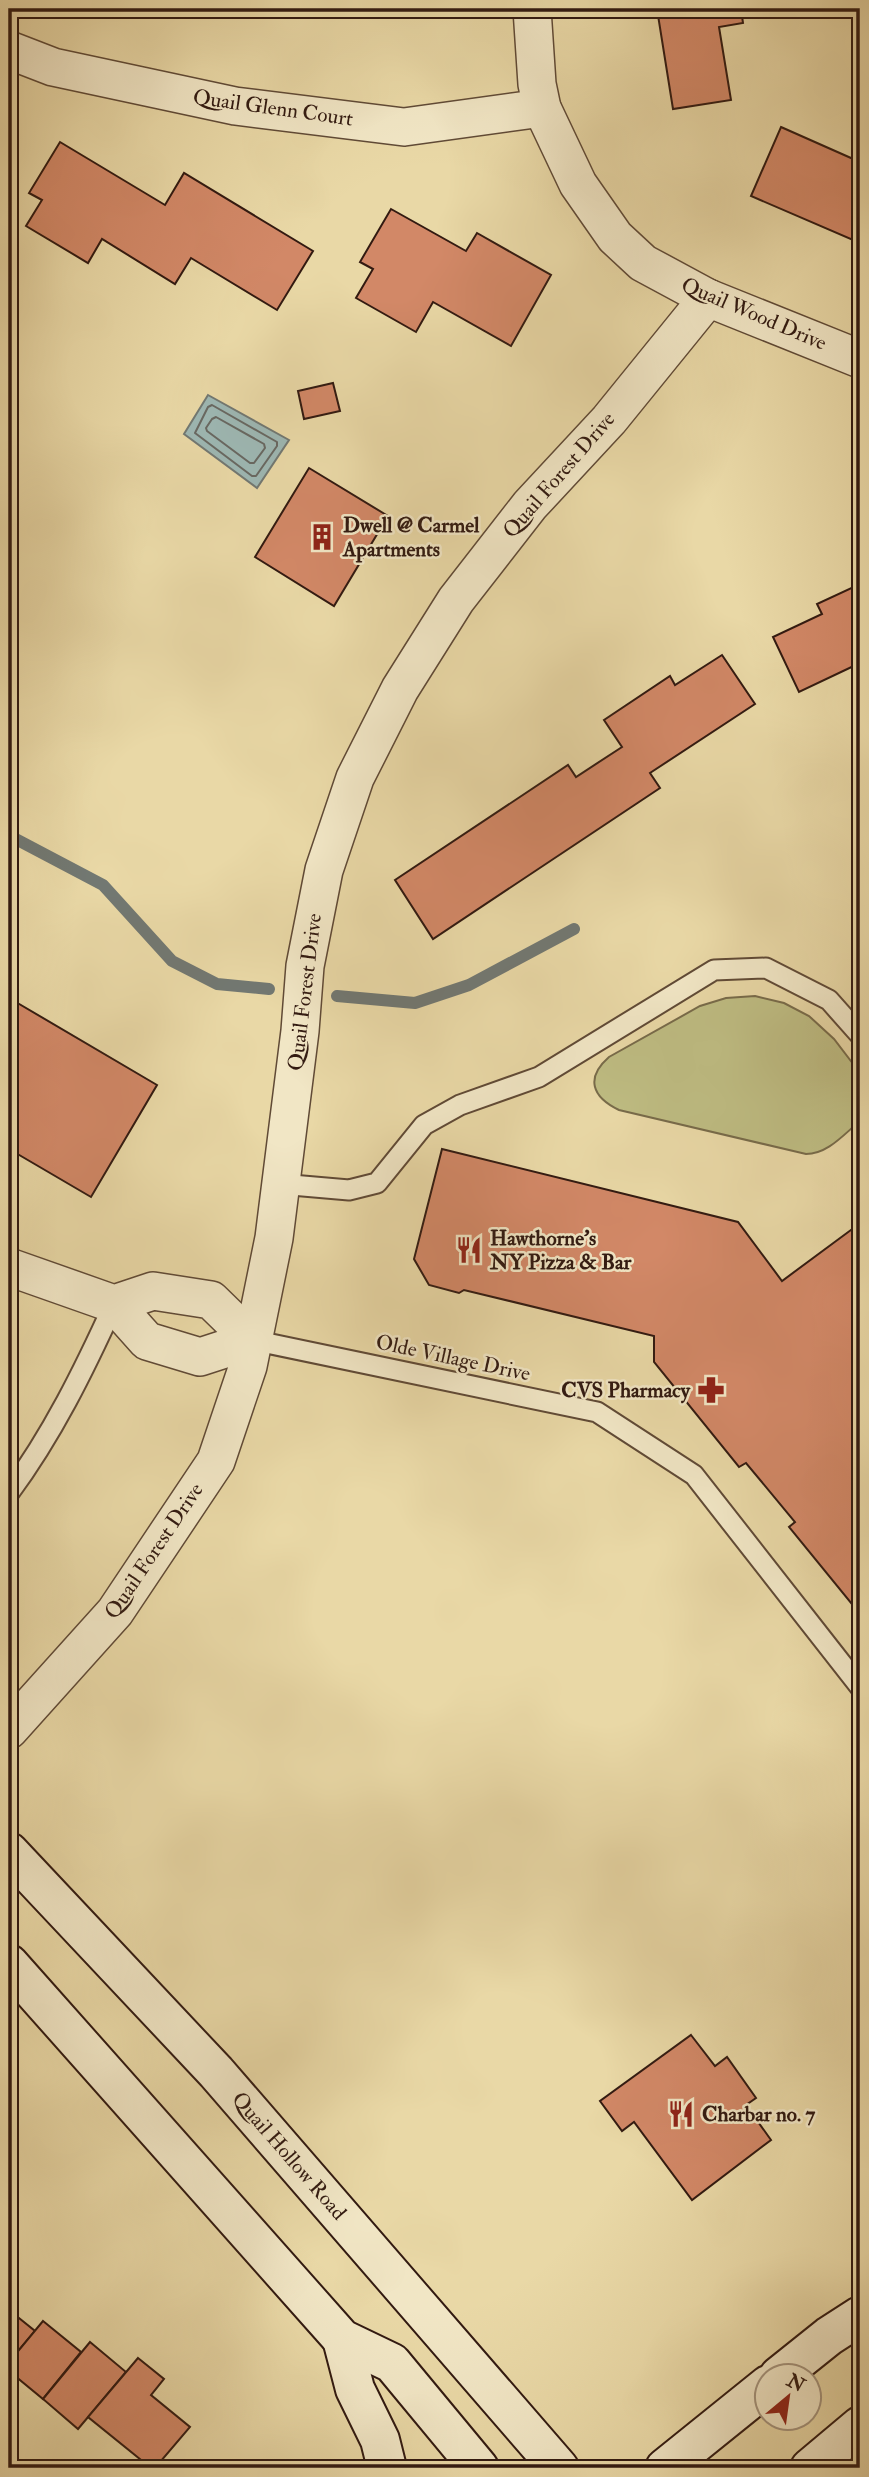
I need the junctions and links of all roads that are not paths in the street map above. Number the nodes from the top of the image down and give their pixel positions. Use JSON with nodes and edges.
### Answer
{"nodes":[{"id":1,"x":532,"y":9,"type":"edge"},
{"id":2,"x":9,"y":50,"type":"edge"},
{"id":3,"x":541,"y":108,"type":"junction"},
{"id":4,"x":708,"y":298,"type":"junction"},
{"id":5,"x":860,"y":359,"type":"edge"},
{"id":6,"x":860,"y":1035,"type":"edge"},
{"id":7,"x":281,"y":1184,"type":"junction"},
{"id":8,"x":9,"y":1267,"type":"edge"},
{"id":9,"x":114,"y":1304,"type":"junction"},
{"id":10,"x":252,"y":1340,"type":"junction"},
{"id":11,"x":9,"y":1493,"type":"edge"},
{"id":12,"x":860,"y":1687,"type":"edge"},
{"id":13,"x":9,"y":1730,"type":"edge"},
{"id":14,"x":9,"y":1853,"type":"edge"},
{"id":15,"x":9,"y":1964,"type":"edge"},
{"id":16,"x":860,"y":2316,"type":"edge"},
{"id":17,"x":342,"y":2339,"type":"junction"},
{"id":18,"x":796,"y":2362,"type":"edge"},
{"id":19,"x":754,"y":2396,"type":"edge"},
{"id":20,"x":860,"y":2426,"type":"edge"},
{"id":21,"x":387,"y":2468,"type":"edge"},
{"id":22,"x":480,"y":2468,"type":"edge"},
{"id":23,"x":559,"y":2468,"type":"edge"},
{"id":24,"x":665,"y":2468,"type":"edge"},
{"id":25,"x":810,"y":2468,"type":"edge"}],
"edges":[{"from":1,"to":3,"type":"street","name":"Quail Wood Drive"},
{"from":2,"to":3,"type":"street","name":"Quail Glenn Court"},
{"from":3,"to":4,"type":"street","name":"Quail Wood Drive"},
{"from":4,"to":5,"type":"street","name":"Quail Wood Drive"},
{"from":4,"to":7,"type":"street","name":"Quail Forest Drive"},
{"from":6,"to":7,"type":"lane"},
{"from":7,"to":10,"type":"street","name":"Quail Forest Drive"},
{"from":8,"to":9,"type":"street"},
{"from":9,"to":10,"type":"street"},
{"from":9,"to":10,"type":"street"},
{"from":9,"to":11,"type":"lane"},
{"from":10,"to":12,"type":"lane","name":"Olde Village Drive"},
{"from":10,"to":13,"type":"street","name":"Quail Forest Drive"},
{"from":14,"to":23,"type":"main road","name":"Quail Hollow Road"},
{"from":15,"to":17,"type":"main road"},
{"from":16,"to":18,"type":"main road"},
{"from":17,"to":21,"type":"main road"},
{"from":17,"to":22,"type":"main road"},
{"from":19,"to":24,"type":"main road"},
{"from":20,"to":25,"type":"main road"}]}
